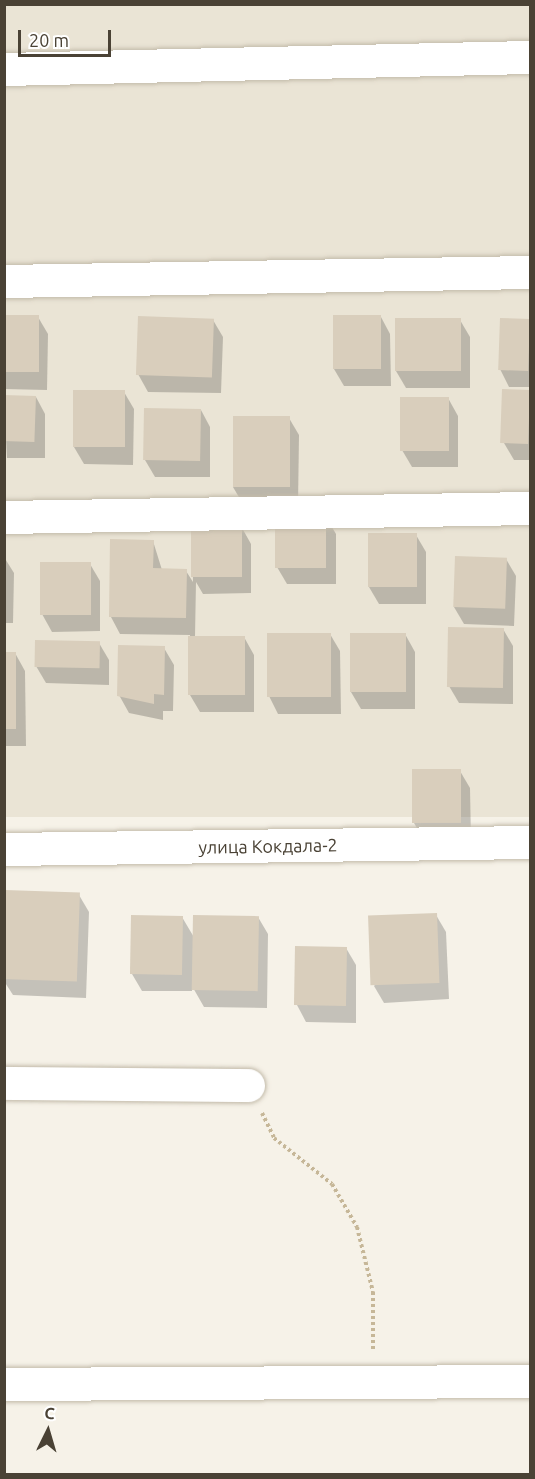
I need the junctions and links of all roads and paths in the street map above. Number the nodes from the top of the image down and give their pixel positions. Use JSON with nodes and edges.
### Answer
{"nodes":[{"id":1,"x":531,"y":57,"type":"edge"},
{"id":2,"x":4,"y":69,"type":"edge"},
{"id":3,"x":531,"y":272,"type":"edge"},
{"id":4,"x":4,"y":281,"type":"edge"},
{"id":5,"x":531,"y":508,"type":"edge"},
{"id":6,"x":4,"y":517,"type":"edge"},
{"id":7,"x":531,"y":842,"type":"edge"},
{"id":8,"x":4,"y":849,"type":"edge"},
{"id":9,"x":4,"y":1083,"type":"edge"},
{"id":10,"x":248,"y":1085,"type":"joint"},
{"id":11,"x":531,"y":1381,"type":"edge"},
{"id":12,"x":372,"y":1382,"type":"junction"},
{"id":13,"x":4,"y":1384,"type":"edge"}],
"edges":[{"from":1,"to":2,"type":"street"},
{"from":3,"to":4,"type":"street"},
{"from":5,"to":6,"type":"street"},
{"from":7,"to":8,"type":"street","name":"улица Кокдала-2"},
{"from":9,"to":10,"type":"street"},
{"from":10,"to":12,"type":"path"},
{"from":11,"to":12,"type":"street"},
{"from":12,"to":13,"type":"street"}]}
